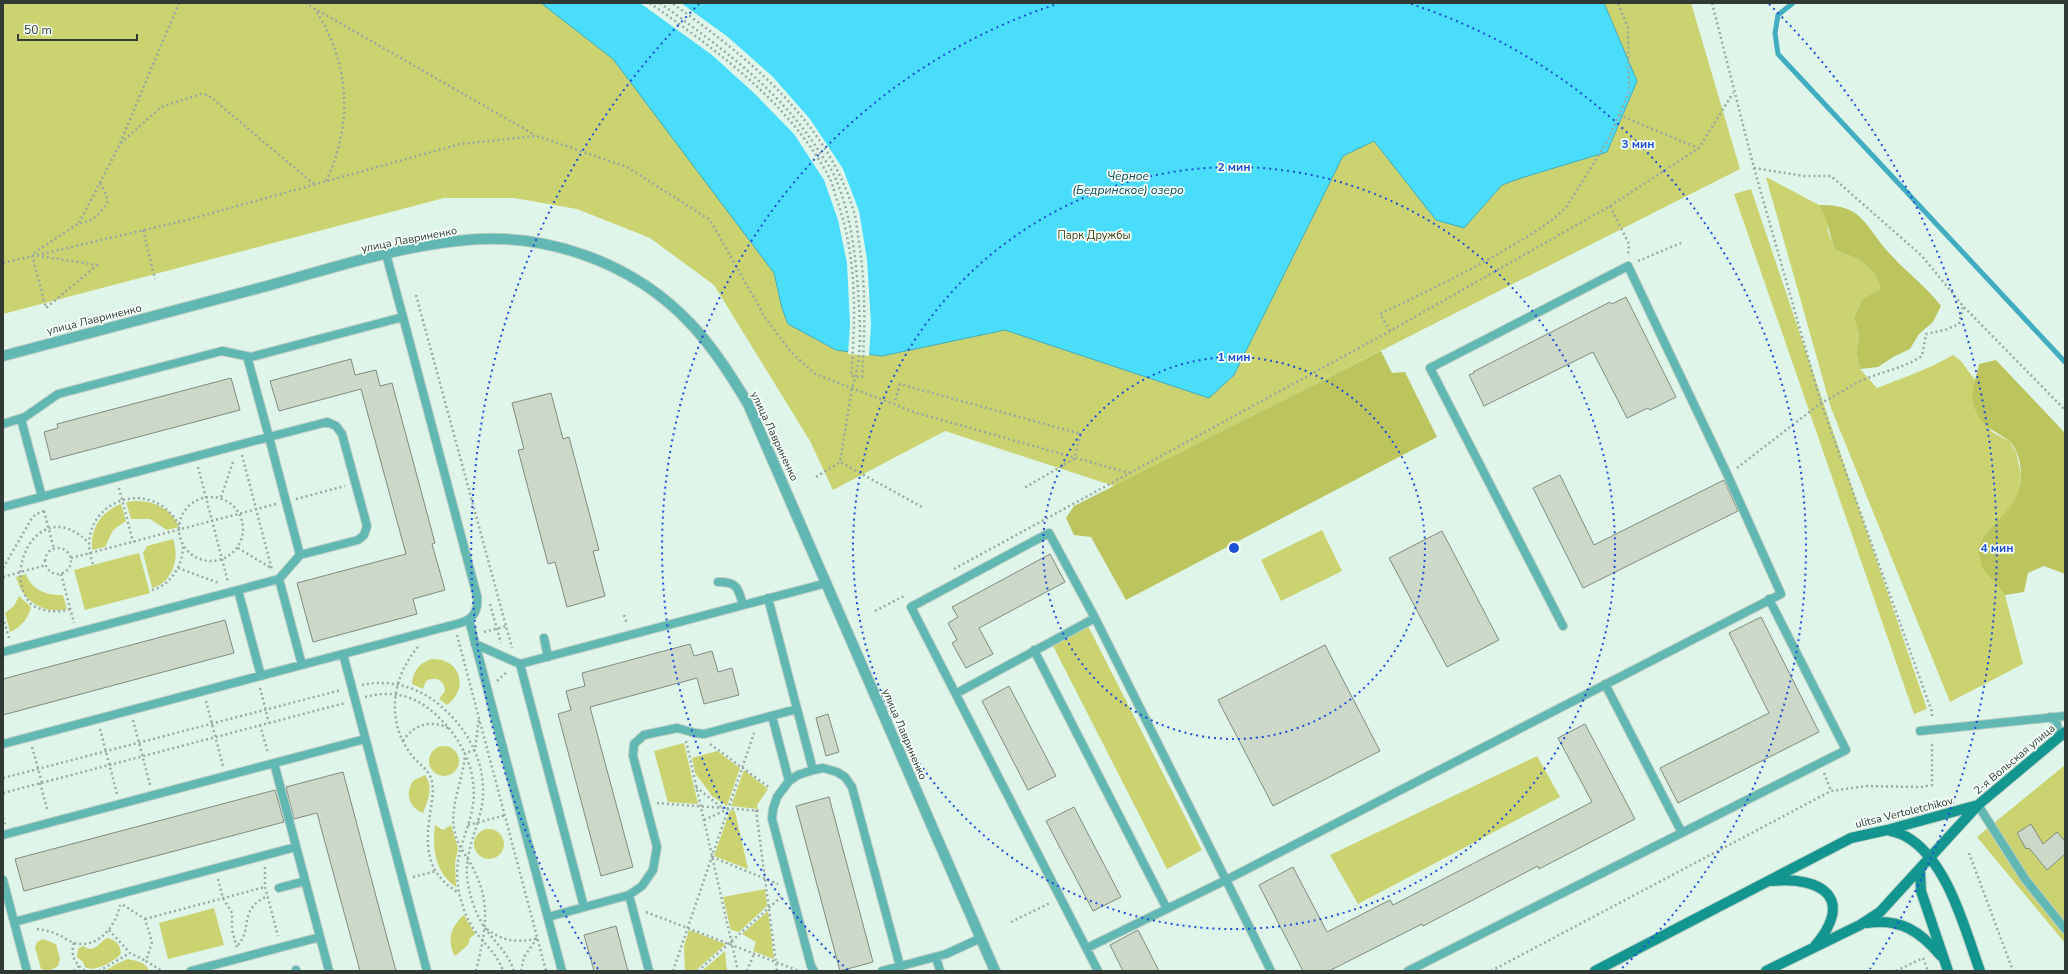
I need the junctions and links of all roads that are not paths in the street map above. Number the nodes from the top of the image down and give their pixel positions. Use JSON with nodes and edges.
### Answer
{"nodes":[{"id":1,"x":386,"y":254,"type":"junction"},
{"id":2,"x":403,"y":317,"type":"junction"},
{"id":3,"x":3,"y":356,"type":"edge"},
{"id":4,"x":247,"y":356,"type":"junction"},
{"id":5,"x":21,"y":419,"type":"junction"},
{"id":6,"x":3,"y":424,"type":"edge"},
{"id":7,"x":269,"y":437,"type":"junction"},
{"id":8,"x":41,"y":497,"type":"junction"},
{"id":9,"x":3,"y":508,"type":"edge"},
{"id":10,"x":300,"y":556,"type":"junction"},
{"id":11,"x":277,"y":580,"type":"junction"},
{"id":12,"x":718,"y":582,"type":"dead end"},
{"id":13,"x":827,"y":583,"type":"junction"},
{"id":14,"x":238,"y":590,"type":"junction"},
{"id":15,"x":768,"y":598,"type":"junction"},
{"id":16,"x":1769,"y":599,"type":"junction"},
{"id":17,"x":744,"y":605,"type":"junction"},
{"id":18,"x":1094,"y":618,"type":"junction"},
{"id":19,"x":469,"y":620,"type":"junction"},
{"id":20,"x":1563,"y":626,"type":"dead end"},
{"id":21,"x":544,"y":638,"type":"dead end"},
{"id":22,"x":475,"y":644,"type":"junction"},
{"id":23,"x":1034,"y":650,"type":"junction"},
{"id":24,"x":3,"y":652,"type":"edge"},
{"id":25,"x":343,"y":654,"type":"junction"},
{"id":26,"x":548,"y":657,"type":"junction"},
{"id":27,"x":518,"y":663,"type":"junction"},
{"id":28,"x":302,"y":665,"type":"junction"},
{"id":29,"x":259,"y":676,"type":"junction"},
{"id":30,"x":1605,"y":684,"type":"junction"},
{"id":31,"x":956,"y":694,"type":"junction"},
{"id":32,"x":797,"y":709,"type":"junction"},
{"id":33,"x":772,"y":716,"type":"junction"},
{"id":34,"x":2065,"y":716,"type":"edge"},
{"id":35,"x":2050,"y":717,"type":"junction"},
{"id":36,"x":1920,"y":731,"type":"dead end"},
{"id":37,"x":2062,"y":734,"type":"edge"},
{"id":38,"x":365,"y":739,"type":"junction"},
{"id":39,"x":3,"y":744,"type":"edge"},
{"id":40,"x":272,"y":764,"type":"junction"},
{"id":41,"x":813,"y":770,"type":"junction"},
{"id":42,"x":789,"y":781,"type":"junction"},
{"id":43,"x":1978,"y":805,"type":"junction"},
{"id":44,"x":1887,"y":830,"type":"junction"},
{"id":45,"x":1682,"y":833,"type":"junction"},
{"id":46,"x":3,"y":835,"type":"edge"},
{"id":47,"x":296,"y":847,"type":"junction"},
{"id":48,"x":1930,"y":858,"type":"junction"},
{"id":49,"x":1920,"y":870,"type":"junction"},
{"id":50,"x":3,"y":880,"type":"edge"},
{"id":51,"x":1226,"y":880,"type":"junction"},
{"id":52,"x":305,"y":881,"type":"junction"},
{"id":53,"x":1767,"y":882,"type":"junction"},
{"id":54,"x":279,"y":888,"type":"dead end"},
{"id":55,"x":629,"y":895,"type":"junction"},
{"id":56,"x":584,"y":907,"type":"junction"},
{"id":57,"x":1167,"y":909,"type":"junction"},
{"id":58,"x":548,"y":917,"type":"junction"},
{"id":59,"x":15,"y":923,"type":"junction"},
{"id":60,"x":1860,"y":925,"type":"junction"},
{"id":61,"x":2065,"y":929,"type":"edge"},
{"id":62,"x":320,"y":937,"type":"junction"},
{"id":63,"x":981,"y":938,"type":"junction"},
{"id":64,"x":1087,"y":948,"type":"junction"},
{"id":65,"x":1814,"y":948,"type":"junction"},
{"id":66,"x":936,"y":957,"type":"junction"},
{"id":67,"x":1943,"y":959,"type":"junction"},
{"id":68,"x":900,"y":966,"type":"junction"},
{"id":69,"x":28,"y":971,"type":"edge"},
{"id":70,"x":191,"y":971,"type":"edge"},
{"id":71,"x":329,"y":971,"type":"edge"},
{"id":72,"x":427,"y":971,"type":"edge"},
{"id":73,"x":562,"y":971,"type":"edge"},
{"id":74,"x":650,"y":971,"type":"edge"},
{"id":75,"x":814,"y":971,"type":"edge"},
{"id":76,"x":882,"y":971,"type":"edge"},
{"id":77,"x":940,"y":971,"type":"edge"},
{"id":78,"x":995,"y":971,"type":"edge"},
{"id":79,"x":1098,"y":971,"type":"edge"},
{"id":80,"x":1271,"y":971,"type":"edge"},
{"id":81,"x":1408,"y":971,"type":"edge"},
{"id":82,"x":1595,"y":971,"type":"edge"},
{"id":83,"x":1766,"y":971,"type":"edge"},
{"id":84,"x":1948,"y":971,"type":"edge"},
{"id":85,"x":1980,"y":971,"type":"edge"}],
"edges":[{"from":1,"to":2,"type":"lane"},
{"from":1,"to":3,"type":"street","name":"улица Лавриненко"},
{"from":1,"to":13,"type":"street","name":"улица Лавриненко"},
{"from":2,"to":4,"type":"lane"},
{"from":2,"to":19,"type":"lane"},
{"from":4,"to":5,"type":"lane"},
{"from":4,"to":7,"type":"lane"},
{"from":5,"to":6,"type":"lane"},
{"from":5,"to":8,"type":"lane"},
{"from":7,"to":8,"type":"lane"},
{"from":7,"to":10,"type":"lane"},
{"from":7,"to":10,"type":"lane"},
{"from":8,"to":9,"type":"lane"},
{"from":10,"to":11,"type":"lane"},
{"from":11,"to":14,"type":"lane"},
{"from":11,"to":28,"type":"lane"},
{"from":12,"to":17,"type":"lane"},
{"from":13,"to":15,"type":"lane"},
{"from":13,"to":63,"type":"street","name":"улица Лавриненко"},
{"from":14,"to":24,"type":"lane"},
{"from":14,"to":29,"type":"lane"},
{"from":15,"to":17,"type":"lane"},
{"from":15,"to":32,"type":"lane"},
{"from":16,"to":20,"type":"lane"},
{"from":16,"to":30,"type":"lane"},
{"from":16,"to":45,"type":"lane"},
{"from":17,"to":26,"type":"lane"},
{"from":18,"to":23,"type":"lane"},
{"from":18,"to":31,"type":"lane"},
{"from":18,"to":51,"type":"lane"},
{"from":19,"to":22,"type":"lane"},
{"from":19,"to":25,"type":"lane"},
{"from":21,"to":26,"type":"lane"},
{"from":22,"to":27,"type":"lane"},
{"from":22,"to":58,"type":"lane"},
{"from":23,"to":31,"type":"lane"},
{"from":23,"to":57,"type":"lane"},
{"from":25,"to":28,"type":"lane"},
{"from":25,"to":38,"type":"lane"},
{"from":26,"to":27,"type":"lane"},
{"from":27,"to":56,"type":"lane"},
{"from":28,"to":29,"type":"lane"},
{"from":29,"to":39,"type":"lane"},
{"from":30,"to":45,"type":"lane"},
{"from":30,"to":51,"type":"lane"},
{"from":31,"to":64,"type":"lane"},
{"from":32,"to":33,"type":"lane"},
{"from":32,"to":41,"type":"lane"},
{"from":33,"to":42,"type":"lane"},
{"from":33,"to":55,"type":"lane"},
{"from":34,"to":35,"type":"lane"},
{"from":35,"to":36,"type":"lane"},
{"from":35,"to":37,"type":"lane"},
{"from":37,"to":43,"type":"main road","name":"2-я Вольская улица"},
{"from":38,"to":40,"type":"lane"},
{"from":38,"to":72,"type":"lane"},
{"from":40,"to":46,"type":"lane"},
{"from":40,"to":47,"type":"lane"},
{"from":41,"to":42,"type":"lane"},
{"from":41,"to":68,"type":"lane"},
{"from":42,"to":75,"type":"lane"},
{"from":43,"to":44,"type":"main road","name":"ulitsa Vertoletchikov"},
{"from":43,"to":48,"type":"main road","name":"ulitsa Vertoletchikov"},
{"from":43,"to":61,"type":"lane"},
{"from":44,"to":48,"type":"main road"},
{"from":44,"to":53,"type":"main road","name":"ulitsa Vertoletchikov"},
{"from":45,"to":81,"type":"lane"},
{"from":47,"to":52,"type":"lane"},
{"from":47,"to":59,"type":"lane"},
{"from":48,"to":49,"type":"main road","name":"ulitsa Vertoletchikov"},
{"from":48,"to":85,"type":"main road"},
{"from":49,"to":60,"type":"main road","name":"ulitsa Vertoletchikov"},
{"from":49,"to":67,"type":"main road"},
{"from":50,"to":59,"type":"lane"},
{"from":51,"to":57,"type":"lane"},
{"from":51,"to":80,"type":"lane"},
{"from":52,"to":54,"type":"lane"},
{"from":52,"to":62,"type":"lane"},
{"from":53,"to":65,"type":"main road"},
{"from":53,"to":82,"type":"main road","name":"ulitsa Vertoletchikov"},
{"from":55,"to":56,"type":"lane"},
{"from":55,"to":74,"type":"lane"},
{"from":56,"to":58,"type":"lane"},
{"from":57,"to":64,"type":"lane"},
{"from":58,"to":73,"type":"lane"},
{"from":59,"to":69,"type":"lane"},
{"from":60,"to":65,"type":"main road","name":"ulitsa Vertoletchikov"},
{"from":60,"to":67,"type":"main road"},
{"from":62,"to":70,"type":"lane"},
{"from":62,"to":71,"type":"lane"},
{"from":63,"to":66,"type":"lane"},
{"from":63,"to":78,"type":"street","name":"улица Лавриненко"},
{"from":64,"to":79,"type":"lane"},
{"from":65,"to":83,"type":"main road","name":"ulitsa Vertoletchikov"},
{"from":66,"to":68,"type":"lane"},
{"from":66,"to":77,"type":"lane"},
{"from":67,"to":84,"type":"main road"},
{"from":68,"to":76,"type":"lane"}]}
